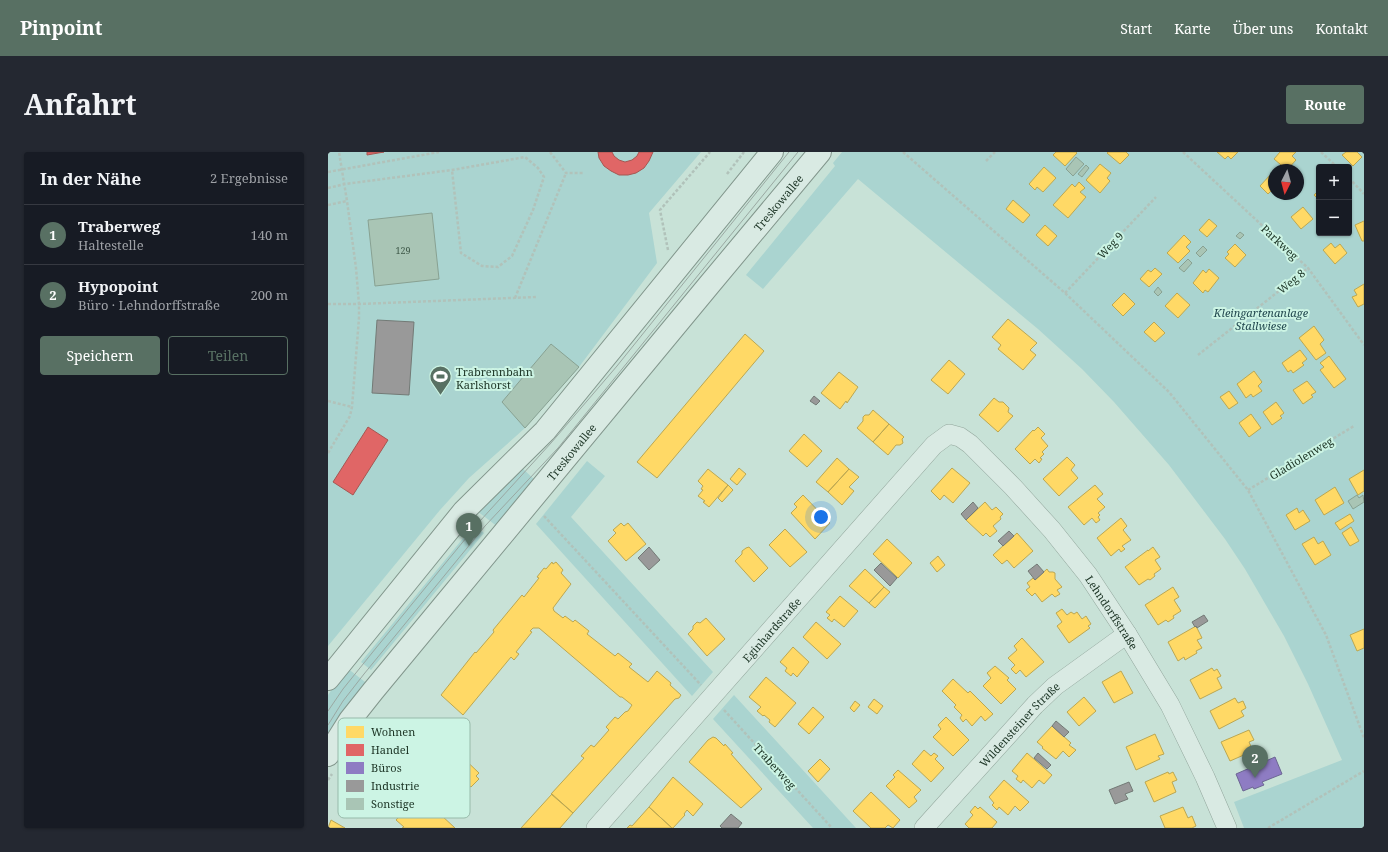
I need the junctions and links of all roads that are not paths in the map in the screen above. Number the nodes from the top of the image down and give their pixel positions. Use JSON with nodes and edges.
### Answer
{"nodes":[{"id":1,"x":772,"y":152,"type":"edge"},
{"id":2,"x":820,"y":152,"type":"edge"},
{"id":3,"x":949,"y":434,"type":"joint"},
{"id":4,"x":1127,"y":634,"type":"junction"},
{"id":5,"x":328,"y":679,"type":"edge"},
{"id":6,"x":352,"y":718,"type":"edge"},
{"id":7,"x":338,"y":739,"type":"edge"},
{"id":8,"x":328,"y":755,"type":"edge"},
{"id":9,"x":596,"y":828,"type":"edge"},
{"id":10,"x":924,"y":828,"type":"edge"},
{"id":11,"x":1227,"y":828,"type":"edge"}],
"edges":[{"from":1,"to":5,"type":"main road"},
{"from":2,"to":6,"type":"main road","name":"Treskowallee"},
{"from":3,"to":4,"type":"street","name":"Lehndorffstraße"},
{"from":3,"to":9,"type":"street","name":"Eginhardstraße"},
{"from":4,"to":10,"type":"street","name":"Wildensteiner Straße"},
{"from":4,"to":11,"type":"street","name":"Lehndorffstraße"},
{"from":7,"to":8,"type":"main road","name":"Treskowallee"}]}
